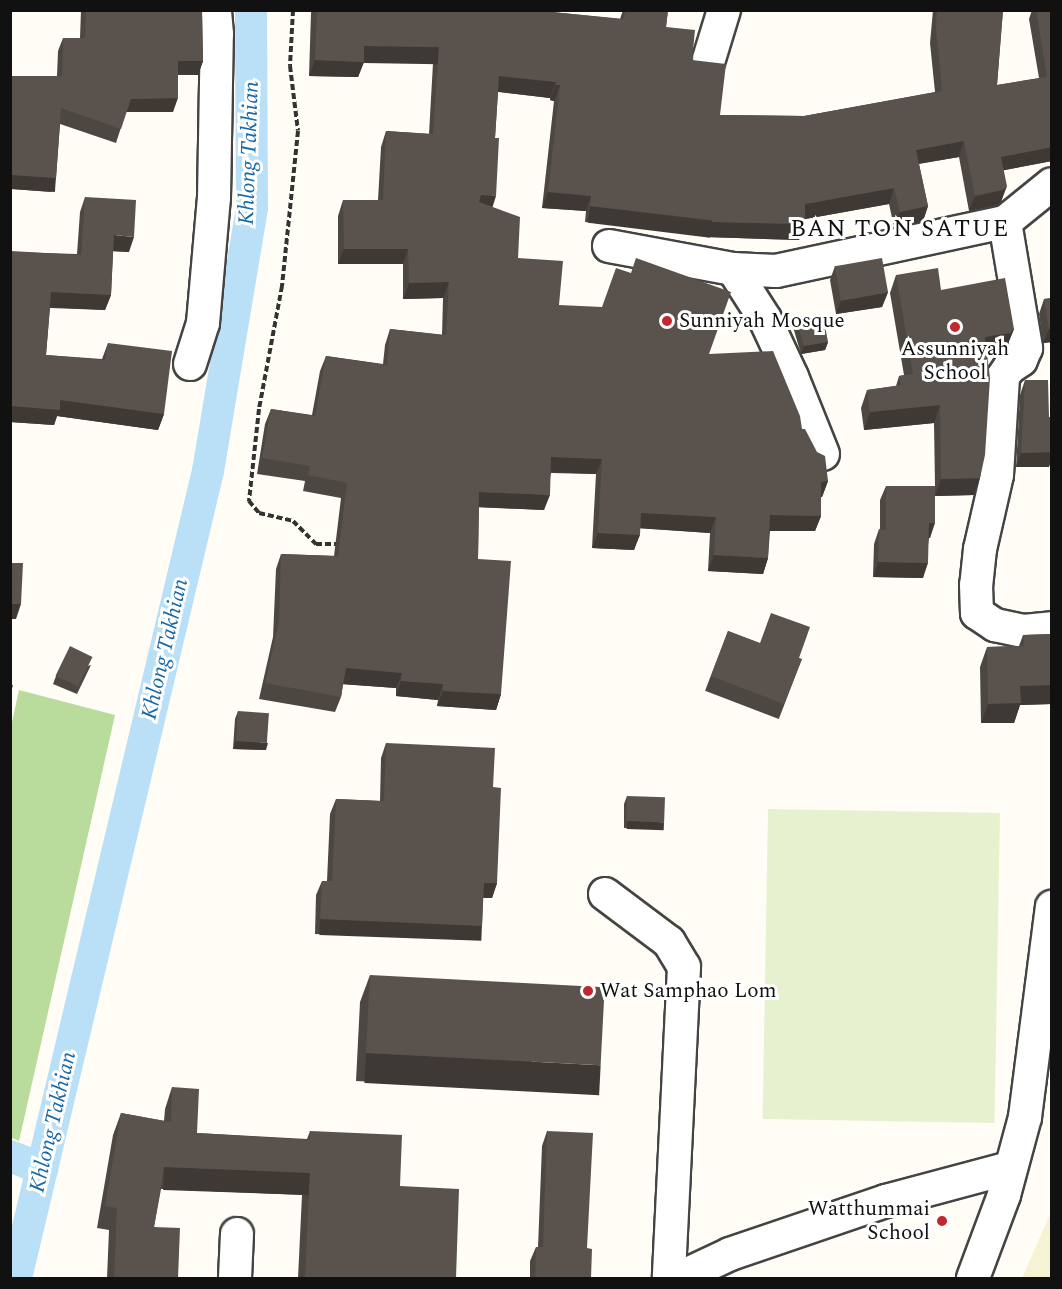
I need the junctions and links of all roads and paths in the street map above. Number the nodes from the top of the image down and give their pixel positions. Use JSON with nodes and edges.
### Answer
{"nodes":[{"id":1,"x":215,"y":10,"type":"edge"},
{"id":2,"x":293,"y":10,"type":"edge"},
{"id":3,"x":723,"y":10,"type":"edge"},
{"id":4,"x":709,"y":59,"type":"edge"},
{"id":5,"x":1052,"y":184,"type":"edge"},
{"id":6,"x":1005,"y":222,"type":"junction"},
{"id":7,"x":609,"y":246,"type":"dead end"},
{"id":8,"x":733,"y":269,"type":"junction"},
{"id":9,"x":190,"y":364,"type":"dead end"},
{"id":10,"x":823,"y":454,"type":"edge"},
{"id":11,"x":343,"y":544,"type":"edge"},
{"id":12,"x":1052,"y":628,"type":"edge"},
{"id":13,"x":605,"y":894,"type":"dead end"},
{"id":14,"x":1052,"y":907,"type":"edge"},
{"id":15,"x":1040,"y":1093,"type":"edge"},
{"id":16,"x":1010,"y":1168,"type":"junction"},
{"id":17,"x":237,"y":1234,"type":"dead end"},
{"id":18,"x":732,"y":1266,"type":"edge"},
{"id":19,"x":235,"y":1278,"type":"edge"},
{"id":20,"x":669,"y":1278,"type":"edge"},
{"id":21,"x":680,"y":1278,"type":"edge"},
{"id":22,"x":973,"y":1278,"type":"edge"}],
"edges":[{"from":1,"to":9,"type":"street"},
{"from":2,"to":11,"type":"path"},
{"from":3,"to":4,"type":"street"},
{"from":5,"to":6,"type":"street"},
{"from":6,"to":8,"type":"street"},
{"from":6,"to":12,"type":"street"},
{"from":7,"to":8,"type":"street"},
{"from":8,"to":10,"type":"street"},
{"from":13,"to":20,"type":"street"},
{"from":14,"to":15,"type":"street"},
{"from":15,"to":16,"type":"street"},
{"from":16,"to":18,"type":"street"},
{"from":16,"to":22,"type":"street"},
{"from":17,"to":19,"type":"street"},
{"from":18,"to":21,"type":"street"}]}
